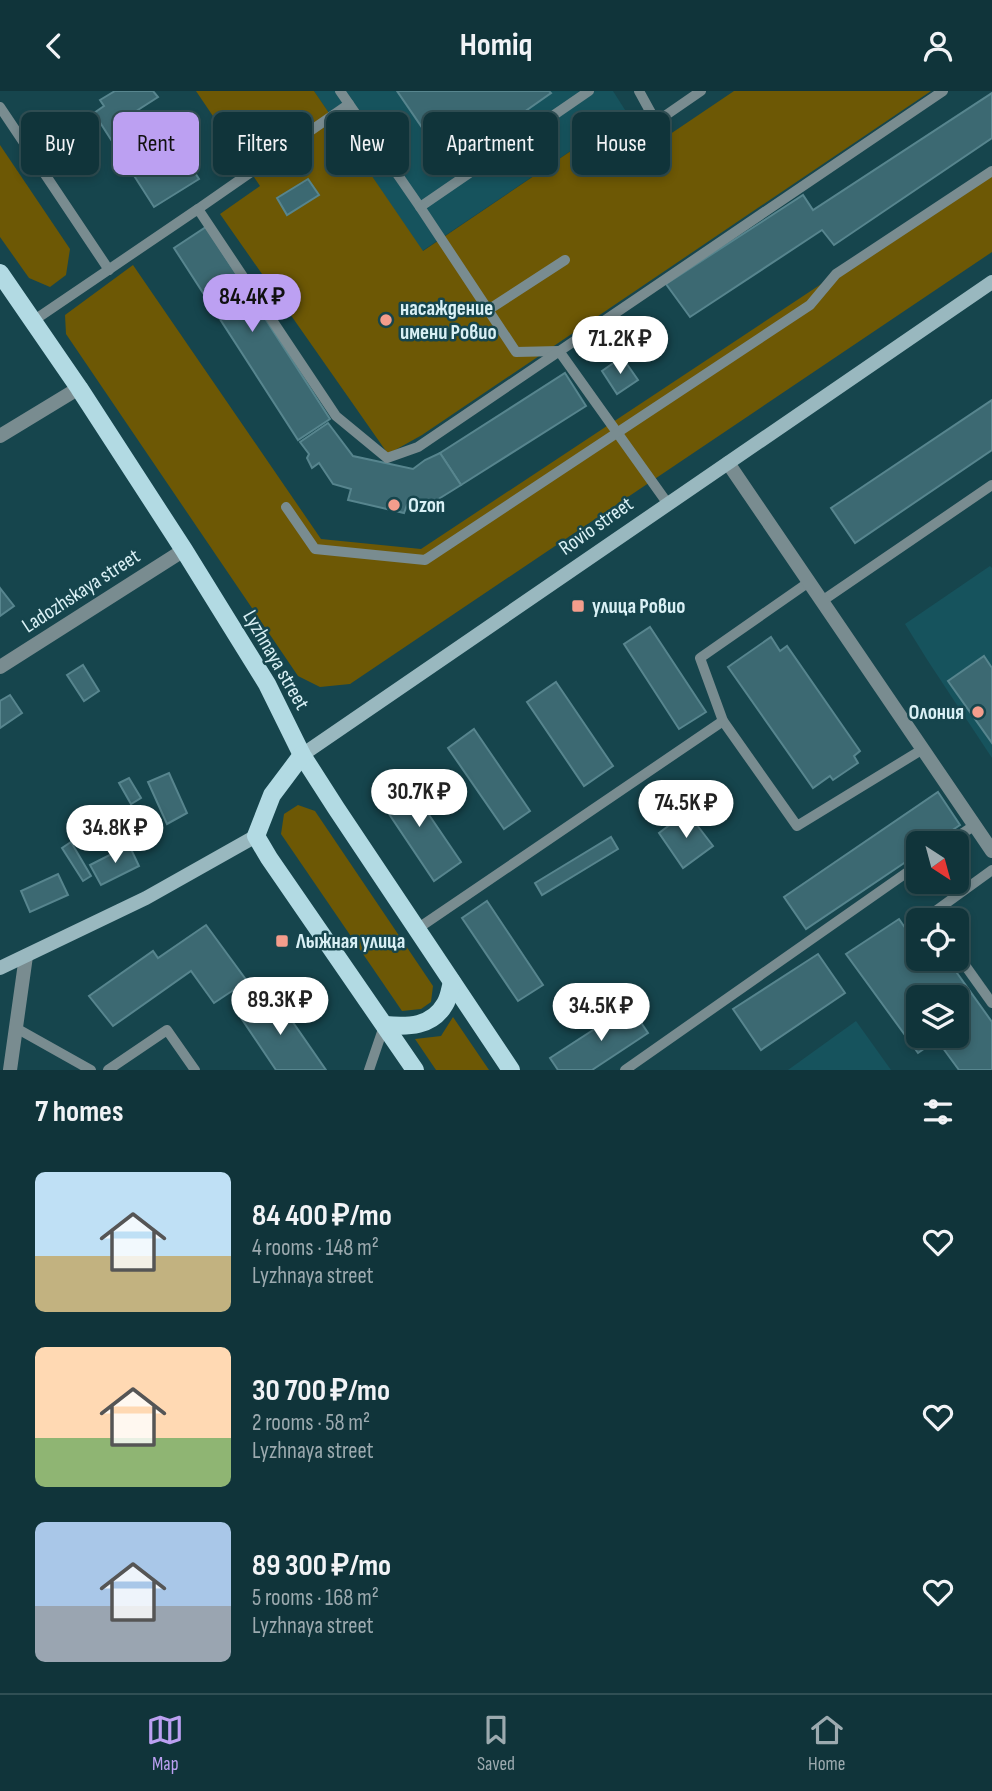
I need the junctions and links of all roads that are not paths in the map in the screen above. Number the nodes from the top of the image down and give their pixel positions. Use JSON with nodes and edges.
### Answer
{"nodes":[{"id":1,"x":340,"y":91,"type":"edge"},
{"id":2,"x":639,"y":91,"type":"edge"},
{"id":3,"x":701,"y":91,"type":"edge"},
{"id":4,"x":943,"y":91,"type":"edge"},
{"id":5,"x":583,"y":93,"type":"edge"},
{"id":6,"x":349,"y":104,"type":"junction"},
{"id":7,"x":0,"y":107,"type":"edge"},
{"id":8,"x":992,"y":171,"type":"edge"},
{"id":9,"x":420,"y":207,"type":"junction"},
{"id":10,"x":198,"y":209,"type":"junction"},
{"id":11,"x":565,"y":260,"type":"dead end"},
{"id":12,"x":109,"y":270,"type":"junction"},
{"id":13,"x":0,"y":273,"type":"edge"},
{"id":14,"x":992,"y":282,"type":"edge"},
{"id":15,"x":488,"y":310,"type":"junction"},
{"id":16,"x":33,"y":321,"type":"junction"},
{"id":17,"x":559,"y":351,"type":"junction"},
{"id":18,"x":79,"y":388,"type":"junction"},
{"id":19,"x":617,"y":432,"type":"junction"},
{"id":20,"x":1,"y":433,"type":"edge"},
{"id":21,"x":728,"y":463,"type":"junction"},
{"id":22,"x":992,"y":485,"type":"edge"},
{"id":23,"x":668,"y":504,"type":"junction"},
{"id":24,"x":285,"y":507,"type":"dead end"},
{"id":25,"x":184,"y":550,"type":"junction"},
{"id":26,"x":809,"y":582,"type":"junction"},
{"id":27,"x":822,"y":601,"type":"junction"},
{"id":28,"x":0,"y":667,"type":"edge"},
{"id":29,"x":723,"y":721,"type":"junction"},
{"id":30,"x":923,"y":748,"type":"junction"},
{"id":31,"x":302,"y":755,"type":"junction"},
{"id":32,"x":975,"y":825,"type":"junction"},
{"id":33,"x":966,"y":831,"type":"edge"},
{"id":34,"x":256,"y":835,"type":"junction"},
{"id":35,"x":992,"y":851,"type":"edge"},
{"id":36,"x":992,"y":870,"type":"edge"},
{"id":37,"x":906,"y":873,"type":"edge"},
{"id":38,"x":940,"y":908,"type":"edge"},
{"id":39,"x":417,"y":929,"type":"junction"},
{"id":40,"x":26,"y":956,"type":"junction"},
{"id":41,"x":0,"y":968,"type":"edge"},
{"id":42,"x":969,"y":971,"type":"edge"},
{"id":43,"x":452,"y":982,"type":"junction"},
{"id":44,"x":992,"y":1003,"type":"edge"},
{"id":45,"x":385,"y":1025,"type":"junction"},
{"id":46,"x":16,"y":1028,"type":"junction"},
{"id":47,"x":10,"y":1070,"type":"edge"},
{"id":48,"x":92,"y":1070,"type":"edge"},
{"id":49,"x":108,"y":1070,"type":"edge"},
{"id":50,"x":195,"y":1070,"type":"edge"},
{"id":51,"x":369,"y":1070,"type":"edge"},
{"id":52,"x":415,"y":1070,"type":"edge"},
{"id":53,"x":511,"y":1070,"type":"edge"},
{"id":54,"x":625,"y":1070,"type":"edge"}],
"edges":[{"from":1,"to":6,"type":"lane"},
{"from":2,"to":3,"type":"lane"},
{"from":4,"to":17,"type":"lane"},
{"from":5,"to":9,"type":"lane"},
{"from":6,"to":9,"type":"lane"},
{"from":6,"to":10,"type":"lane"},
{"from":7,"to":12,"type":"lane"},
{"from":8,"to":19,"type":"lane"},
{"from":9,"to":15,"type":"lane"},
{"from":10,"to":12,"type":"lane"},
{"from":10,"to":17,"type":"lane"},
{"from":11,"to":15,"type":"lane"},
{"from":12,"to":16,"type":"lane"},
{"from":13,"to":16,"type":"main road","name":"Lyzhnaya street"},
{"from":14,"to":21,"type":"main road","name":"Rovio street"},
{"from":15,"to":17,"type":"lane"},
{"from":16,"to":18,"type":"main road","name":"Lyzhnaya street"},
{"from":17,"to":19,"type":"lane"},
{"from":18,"to":20,"type":"street"},
{"from":18,"to":25,"type":"main road","name":"Lyzhnaya street"},
{"from":19,"to":23,"type":"lane"},
{"from":19,"to":24,"type":"lane"},
{"from":21,"to":23,"type":"main road","name":"Rovio street"},
{"from":21,"to":26,"type":"street"},
{"from":22,"to":27,"type":"lane"},
{"from":23,"to":31,"type":"main road","name":"Rovio street"},
{"from":25,"to":28,"type":"street","name":"Ladozhskaya street"},
{"from":25,"to":31,"type":"main road","name":"Lyzhnaya street"},
{"from":26,"to":27,"type":"street"},
{"from":26,"to":29,"type":"lane"},
{"from":27,"to":30,"type":"street"},
{"from":29,"to":30,"type":"lane"},
{"from":29,"to":39,"type":"lane"},
{"from":30,"to":32,"type":"street"},
{"from":31,"to":34,"type":"main road","name":"Rovio street"},
{"from":31,"to":39,"type":"main road","name":"Lyzhnaya street"},
{"from":32,"to":33,"type":"lane"},
{"from":32,"to":35,"type":"street"},
{"from":34,"to":40,"type":"main road"},
{"from":34,"to":45,"type":"main road"},
{"from":36,"to":38,"type":"lane"},
{"from":37,"to":54,"type":"lane"},
{"from":39,"to":43,"type":"main road","name":"Lyzhnaya street"},
{"from":40,"to":41,"type":"main road"},
{"from":40,"to":46,"type":"street"},
{"from":42,"to":44,"type":"lane"},
{"from":43,"to":45,"type":"main road"},
{"from":43,"to":53,"type":"main road","name":"Lyzhnaya street"},
{"from":45,"to":51,"type":"lane"},
{"from":45,"to":52,"type":"main road"},
{"from":46,"to":47,"type":"street"},
{"from":46,"to":48,"type":"lane"},
{"from":49,"to":50,"type":"lane"}]}
